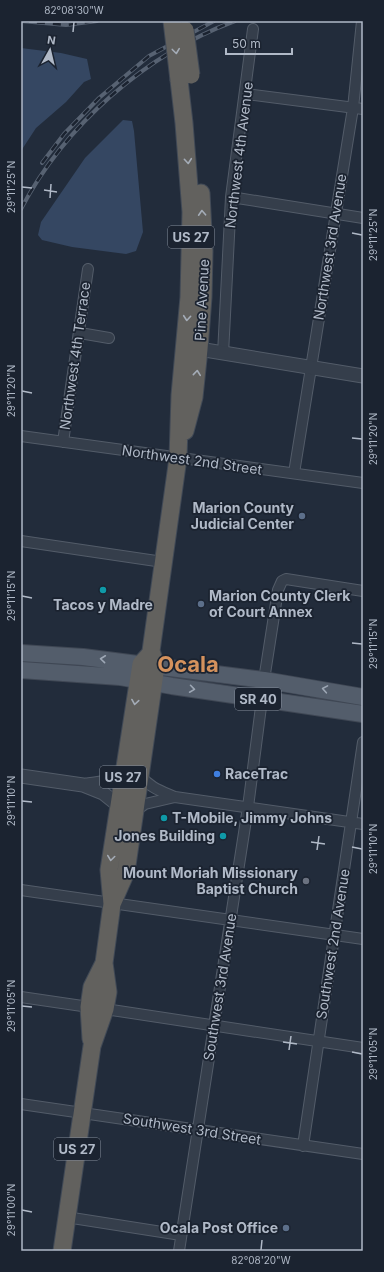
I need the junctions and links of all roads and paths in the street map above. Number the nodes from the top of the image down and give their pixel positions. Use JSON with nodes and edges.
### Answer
{"nodes":[{"id":1,"x":172,"y":21,"type":"edge"},
{"id":2,"x":184,"y":21,"type":"edge"},
{"id":3,"x":362,"y":21,"type":"edge"},
{"id":4,"x":253,"y":29,"type":"dead end"},
{"id":5,"x":185,"y":78,"type":"junction"},
{"id":6,"x":246,"y":94,"type":"junction"},
{"id":7,"x":358,"y":108,"type":"edge"},
{"id":8,"x":231,"y":197,"type":"junction"},
{"id":9,"x":336,"y":215,"type":"junction"},
{"id":10,"x":363,"y":218,"type":"edge"},
{"id":11,"x":88,"y":269,"type":"dead end"},
{"id":12,"x":80,"y":333,"type":"junction"},
{"id":13,"x":109,"y":338,"type":"dead end"},
{"id":14,"x":199,"y":350,"type":"junction"},
{"id":15,"x":223,"y":354,"type":"junction"},
{"id":16,"x":310,"y":368,"type":"junction"},
{"id":17,"x":363,"y":376,"type":"edge"},
{"id":18,"x":21,"y":436,"type":"edge"},
{"id":19,"x":63,"y":442,"type":"junction"},
{"id":20,"x":178,"y":458,"type":"junction"},
{"id":21,"x":294,"y":473,"type":"junction"},
{"id":22,"x":363,"y":483,"type":"edge"},
{"id":23,"x":21,"y":541,"type":"edge"},
{"id":24,"x":163,"y":562,"type":"junction"},
{"id":25,"x":363,"y":591,"type":"edge"},
{"id":26,"x":21,"y":653,"type":"edge"},
{"id":27,"x":148,"y":669,"type":"junction"},
{"id":28,"x":21,"y":670,"type":"edge"},
{"id":29,"x":264,"y":680,"type":"junction"},
{"id":30,"x":363,"y":697,"type":"edge"},
{"id":31,"x":262,"y":699,"type":"junction"},
{"id":32,"x":363,"y":701,"type":"edge"},
{"id":33,"x":314,"y":706,"type":"junction"},
{"id":34,"x":363,"y":714,"type":"edge"},
{"id":35,"x":363,"y":742,"type":"edge"},
{"id":36,"x":124,"y":770,"type":"junction"},
{"id":37,"x":140,"y":775,"type":"junction"},
{"id":38,"x":21,"y":776,"type":"edge"},
{"id":39,"x":83,"y":785,"type":"junction"},
{"id":40,"x":175,"y":797,"type":"junction"},
{"id":41,"x":118,"y":805,"type":"junction"},
{"id":42,"x":248,"y":807,"type":"junction"},
{"id":43,"x":135,"y":811,"type":"junction"},
{"id":44,"x":352,"y":822,"type":"junction"},
{"id":45,"x":363,"y":824,"type":"edge"},
{"id":46,"x":21,"y":890,"type":"edge"},
{"id":47,"x":112,"y":904,"type":"junction"},
{"id":48,"x":231,"y":920,"type":"junction"},
{"id":49,"x":334,"y":935,"type":"junction"},
{"id":50,"x":363,"y":939,"type":"edge"},
{"id":51,"x":21,"y":997,"type":"edge"},
{"id":52,"x":97,"y":1008,"type":"junction"},
{"id":53,"x":214,"y":1026,"type":"junction"},
{"id":54,"x":318,"y":1041,"type":"junction"},
{"id":55,"x":363,"y":1048,"type":"edge"},
{"id":56,"x":21,"y":1104,"type":"edge"},
{"id":57,"x":82,"y":1113,"type":"junction"},
{"id":58,"x":198,"y":1130,"type":"junction"},
{"id":59,"x":303,"y":1146,"type":"junction"},
{"id":60,"x":363,"y":1154,"type":"edge"},
{"id":61,"x":66,"y":1217,"type":"junction"},
{"id":62,"x":182,"y":1235,"type":"junction"},
{"id":63,"x":62,"y":1251,"type":"edge"},
{"id":64,"x":179,"y":1251,"type":"edge"}],
"edges":[{"from":1,"to":5,"type":"highway","name":"Pine Avenue","number":"US 27","one_way":true,"bridge":true},
{"from":2,"to":5,"type":"highway","name":"Pine Avenue","number":"US 27","bridge":true},
{"from":3,"to":7,"type":"street","name":"Northwest 3rd Avenue"},
{"from":4,"to":6,"type":"street","name":"Northwest 4th Avenue"},
{"from":14,"to":5,"type":"highway","name":"Pine Avenue","number":"US 27","one_way":true},
{"from":5,"to":20,"type":"highway","name":"Pine Avenue","number":"US 27","one_way":true},
{"from":6,"to":7,"type":"street"},
{"from":6,"to":8,"type":"street","name":"Northwest 4th Avenue"},
{"from":7,"to":9,"type":"street","name":"Northwest 3rd Avenue"},
{"from":8,"to":9,"type":"street"},
{"from":8,"to":15,"type":"street","name":"Northwest 4th Avenue"},
{"from":9,"to":10,"type":"street"},
{"from":9,"to":16,"type":"street","name":"Northwest 3rd Avenue"},
{"from":11,"to":12,"type":"street","name":"Northwest 4th Terrace"},
{"from":12,"to":13,"type":"street"},
{"from":12,"to":19,"type":"street","name":"Northwest 4th Terrace"},
{"from":14,"to":15,"type":"street"},
{"from":20,"to":14,"type":"highway","name":"Pine Avenue","number":"US 27","one_way":true},
{"from":15,"to":16,"type":"street"},
{"from":16,"to":17,"type":"street"},
{"from":16,"to":21,"type":"street","name":"Northwest 3rd Avenue"},
{"from":18,"to":19,"type":"street","name":"Northwest 2nd Street"},
{"from":19,"to":20,"type":"street","name":"Northwest 2nd Street"},
{"from":20,"to":21,"type":"street","name":"Northwest 2nd Street"},
{"from":20,"to":24,"type":"highway","name":"Pine Avenue","number":"US 27"},
{"from":21,"to":22,"type":"street","name":"Northwest 2nd Street"},
{"from":23,"to":24,"type":"street"},
{"from":24,"to":27,"type":"highway","name":"Pine Avenue","number":"US 27"},
{"from":25,"to":29,"type":"street"},
{"from":27,"to":26,"type":"main road","number":"SR 40","one_way":true},
{"from":27,"to":28,"type":"main road","number":"SR 40"},
{"from":27,"to":29,"type":"main road","number":"SR 40"},
{"from":27,"to":31,"type":"main road","number":"SR 40","one_way":true},
{"from":27,"to":36,"type":"highway","name":"Pine Avenue","number":"US 27","one_way":true},
{"from":27,"to":37,"type":"highway","name":"Pine Avenue","number":"US 27"},
{"from":30,"to":29,"type":"main road","number":"SR 40","one_way":true},
{"from":31,"to":33,"type":"main road","number":"SR 40"},
{"from":31,"to":42,"type":"street","name":"Southwest 3rd Avenue"},
{"from":32,"to":33,"type":"main road"},
{"from":33,"to":34,"type":"main road","number":"SR 40"},
{"from":35,"to":44,"type":"street","name":"Southwest 2nd Avenue"},
{"from":36,"to":39,"type":"street"},
{"from":36,"to":41,"type":"highway","name":"Pine Avenue","number":"US 27"},
{"from":37,"to":40,"type":"street"},
{"from":37,"to":43,"type":"highway","name":"Pine Avenue","number":"US 27"},
{"from":38,"to":39,"type":"street"},
{"from":39,"to":41,"type":"street"},
{"from":40,"to":42,"type":"street"},
{"from":40,"to":43,"type":"street"},
{"from":41,"to":47,"type":"highway","name":"Pine Avenue","number":"US 27","one_way":true},
{"from":42,"to":44,"type":"street"},
{"from":42,"to":48,"type":"street","name":"Southwest 3rd Avenue"},
{"from":43,"to":47,"type":"highway","name":"Pine Avenue","number":"US 27"},
{"from":44,"to":45,"type":"street"},
{"from":44,"to":49,"type":"street","name":"Southwest 2nd Avenue"},
{"from":46,"to":47,"type":"street"},
{"from":47,"to":48,"type":"street"},
{"from":47,"to":52,"type":"highway","name":"Pine Avenue","number":"US 27"},
{"from":48,"to":49,"type":"street"},
{"from":48,"to":53,"type":"street","name":"Southwest 3rd Avenue"},
{"from":49,"to":50,"type":"street"},
{"from":49,"to":54,"type":"street","name":"Southwest 2nd Avenue"},
{"from":51,"to":52,"type":"street"},
{"from":52,"to":53,"type":"street"},
{"from":52,"to":57,"type":"highway","name":"Pine Avenue","number":"US 27"},
{"from":53,"to":54,"type":"street"},
{"from":53,"to":58,"type":"street","name":"Southwest 3rd Avenue"},
{"from":54,"to":55,"type":"street"},
{"from":54,"to":59,"type":"street","name":"Southwest 2nd Avenue"},
{"from":56,"to":57,"type":"street","name":"Southwest 3rd Street"},
{"from":57,"to":58,"type":"street","name":"Southwest 3rd Street"},
{"from":57,"to":61,"type":"highway","name":"Pine Avenue","number":"US 27"},
{"from":58,"to":59,"type":"street","name":"Southwest 3rd Street"},
{"from":58,"to":62,"type":"street","name":"Southwest 3rd Avenue"},
{"from":59,"to":60,"type":"street","name":"Southwest 3rd Street"},
{"from":61,"to":62,"type":"street"},
{"from":61,"to":63,"type":"highway","name":"Pine Avenue","number":"US 27"},
{"from":62,"to":64,"type":"street","name":"Southwest 3rd Avenue"}]}
